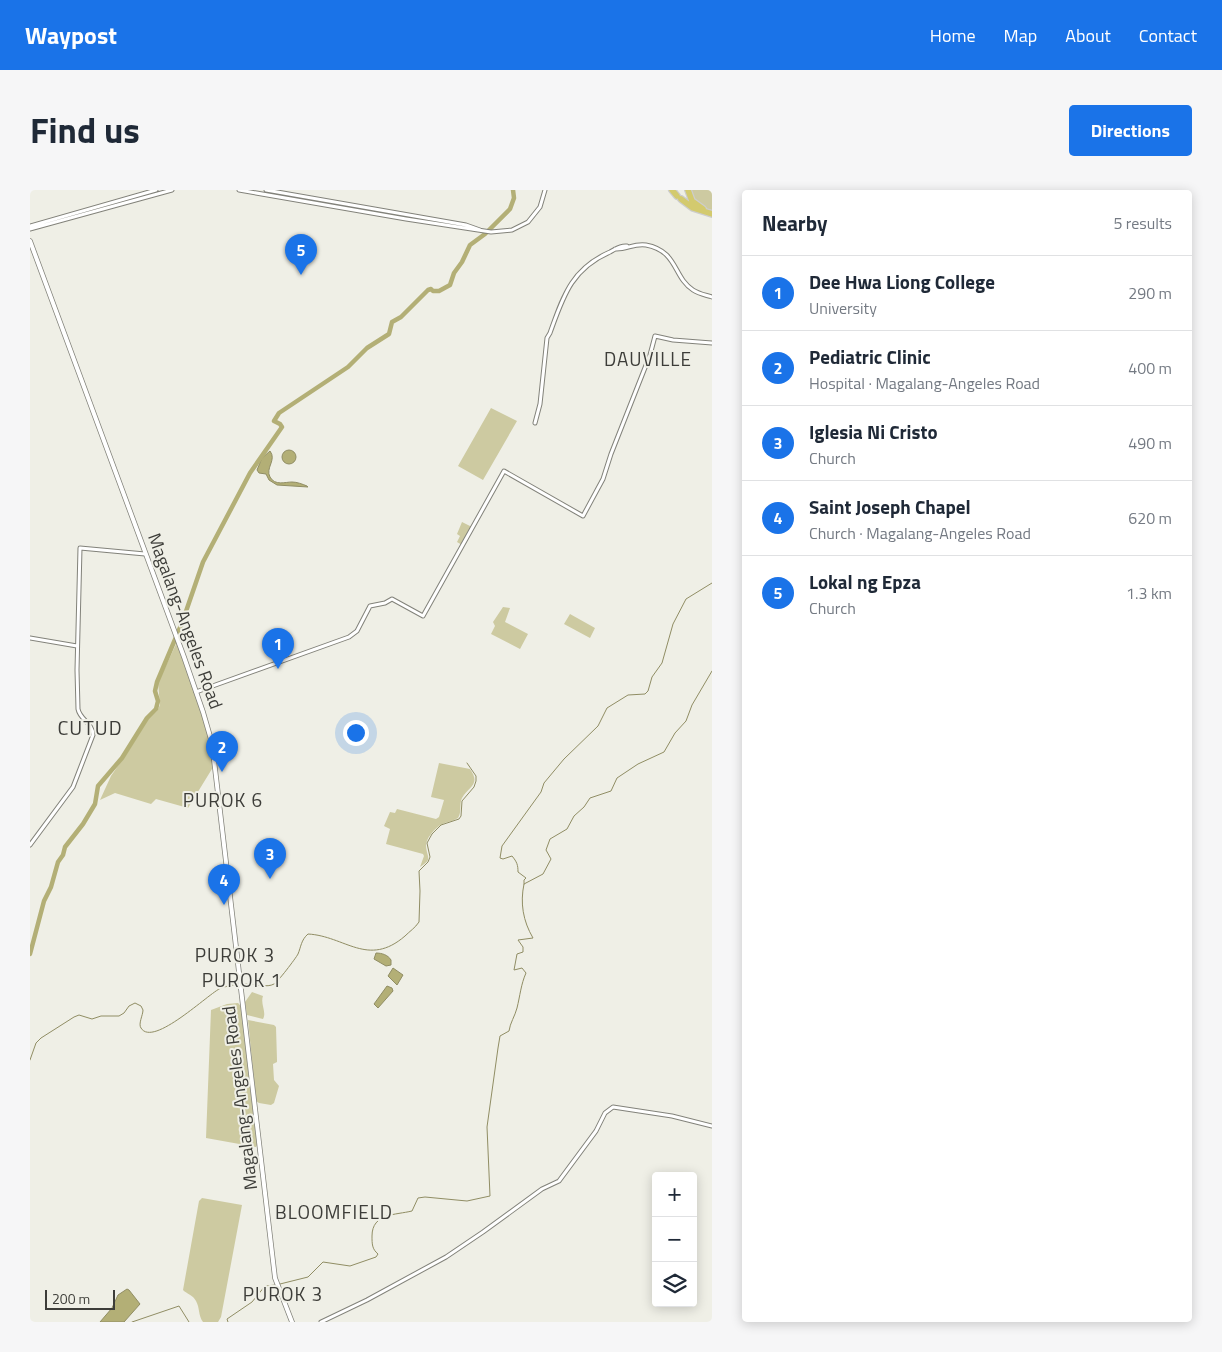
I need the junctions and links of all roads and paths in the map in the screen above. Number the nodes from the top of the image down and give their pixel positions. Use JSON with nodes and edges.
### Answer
{"nodes":[{"id":1,"x":156,"y":190,"type":"edge"},
{"id":2,"x":172,"y":190,"type":"edge"},
{"id":3,"x":239,"y":190,"type":"edge"},
{"id":4,"x":266,"y":190,"type":"edge"},
{"id":5,"x":545,"y":190,"type":"edge"},
{"id":6,"x":672,"y":190,"type":"edge"},
{"id":7,"x":688,"y":190,"type":"edge"},
{"id":8,"x":712,"y":212,"type":"edge"},
{"id":9,"x":30,"y":227,"type":"edge"},
{"id":10,"x":482,"y":230,"type":"junction"},
{"id":11,"x":30,"y":241,"type":"edge"},
{"id":12,"x":712,"y":297,"type":"edge"},
{"id":13,"x":712,"y":343,"type":"edge"},
{"id":14,"x":535,"y":423,"type":"dead end"},
{"id":15,"x":145,"y":554,"type":"junction"},
{"id":16,"x":30,"y":638,"type":"edge"},
{"id":17,"x":77,"y":646,"type":"junction"},
{"id":18,"x":196,"y":692,"type":"junction"},
{"id":19,"x":30,"y":845,"type":"edge"},
{"id":20,"x":712,"y":1126,"type":"edge"},
{"id":21,"x":292,"y":1322,"type":"edge"},
{"id":22,"x":321,"y":1322,"type":"edge"}],
"edges":[{"from":1,"to":9,"type":"street"},
{"from":2,"to":9,"type":"street"},
{"from":3,"to":10,"type":"street"},
{"from":4,"to":10,"type":"street"},
{"from":5,"to":10,"type":"street"},
{"from":6,"to":8,"type":"highway"},
{"from":7,"to":8,"type":"highway"},
{"from":11,"to":15,"type":"main road","name":"Magalang-Angeles Road"},
{"from":12,"to":14,"type":"street"},
{"from":13,"to":18,"type":"street"},
{"from":15,"to":17,"type":"street"},
{"from":15,"to":18,"type":"main road","name":"Magalang-Angeles Road"},
{"from":16,"to":17,"type":"street"},
{"from":17,"to":19,"type":"street"},
{"from":18,"to":21,"type":"main road","name":"Magalang-Angeles Road"},
{"from":20,"to":22,"type":"street"}]}
